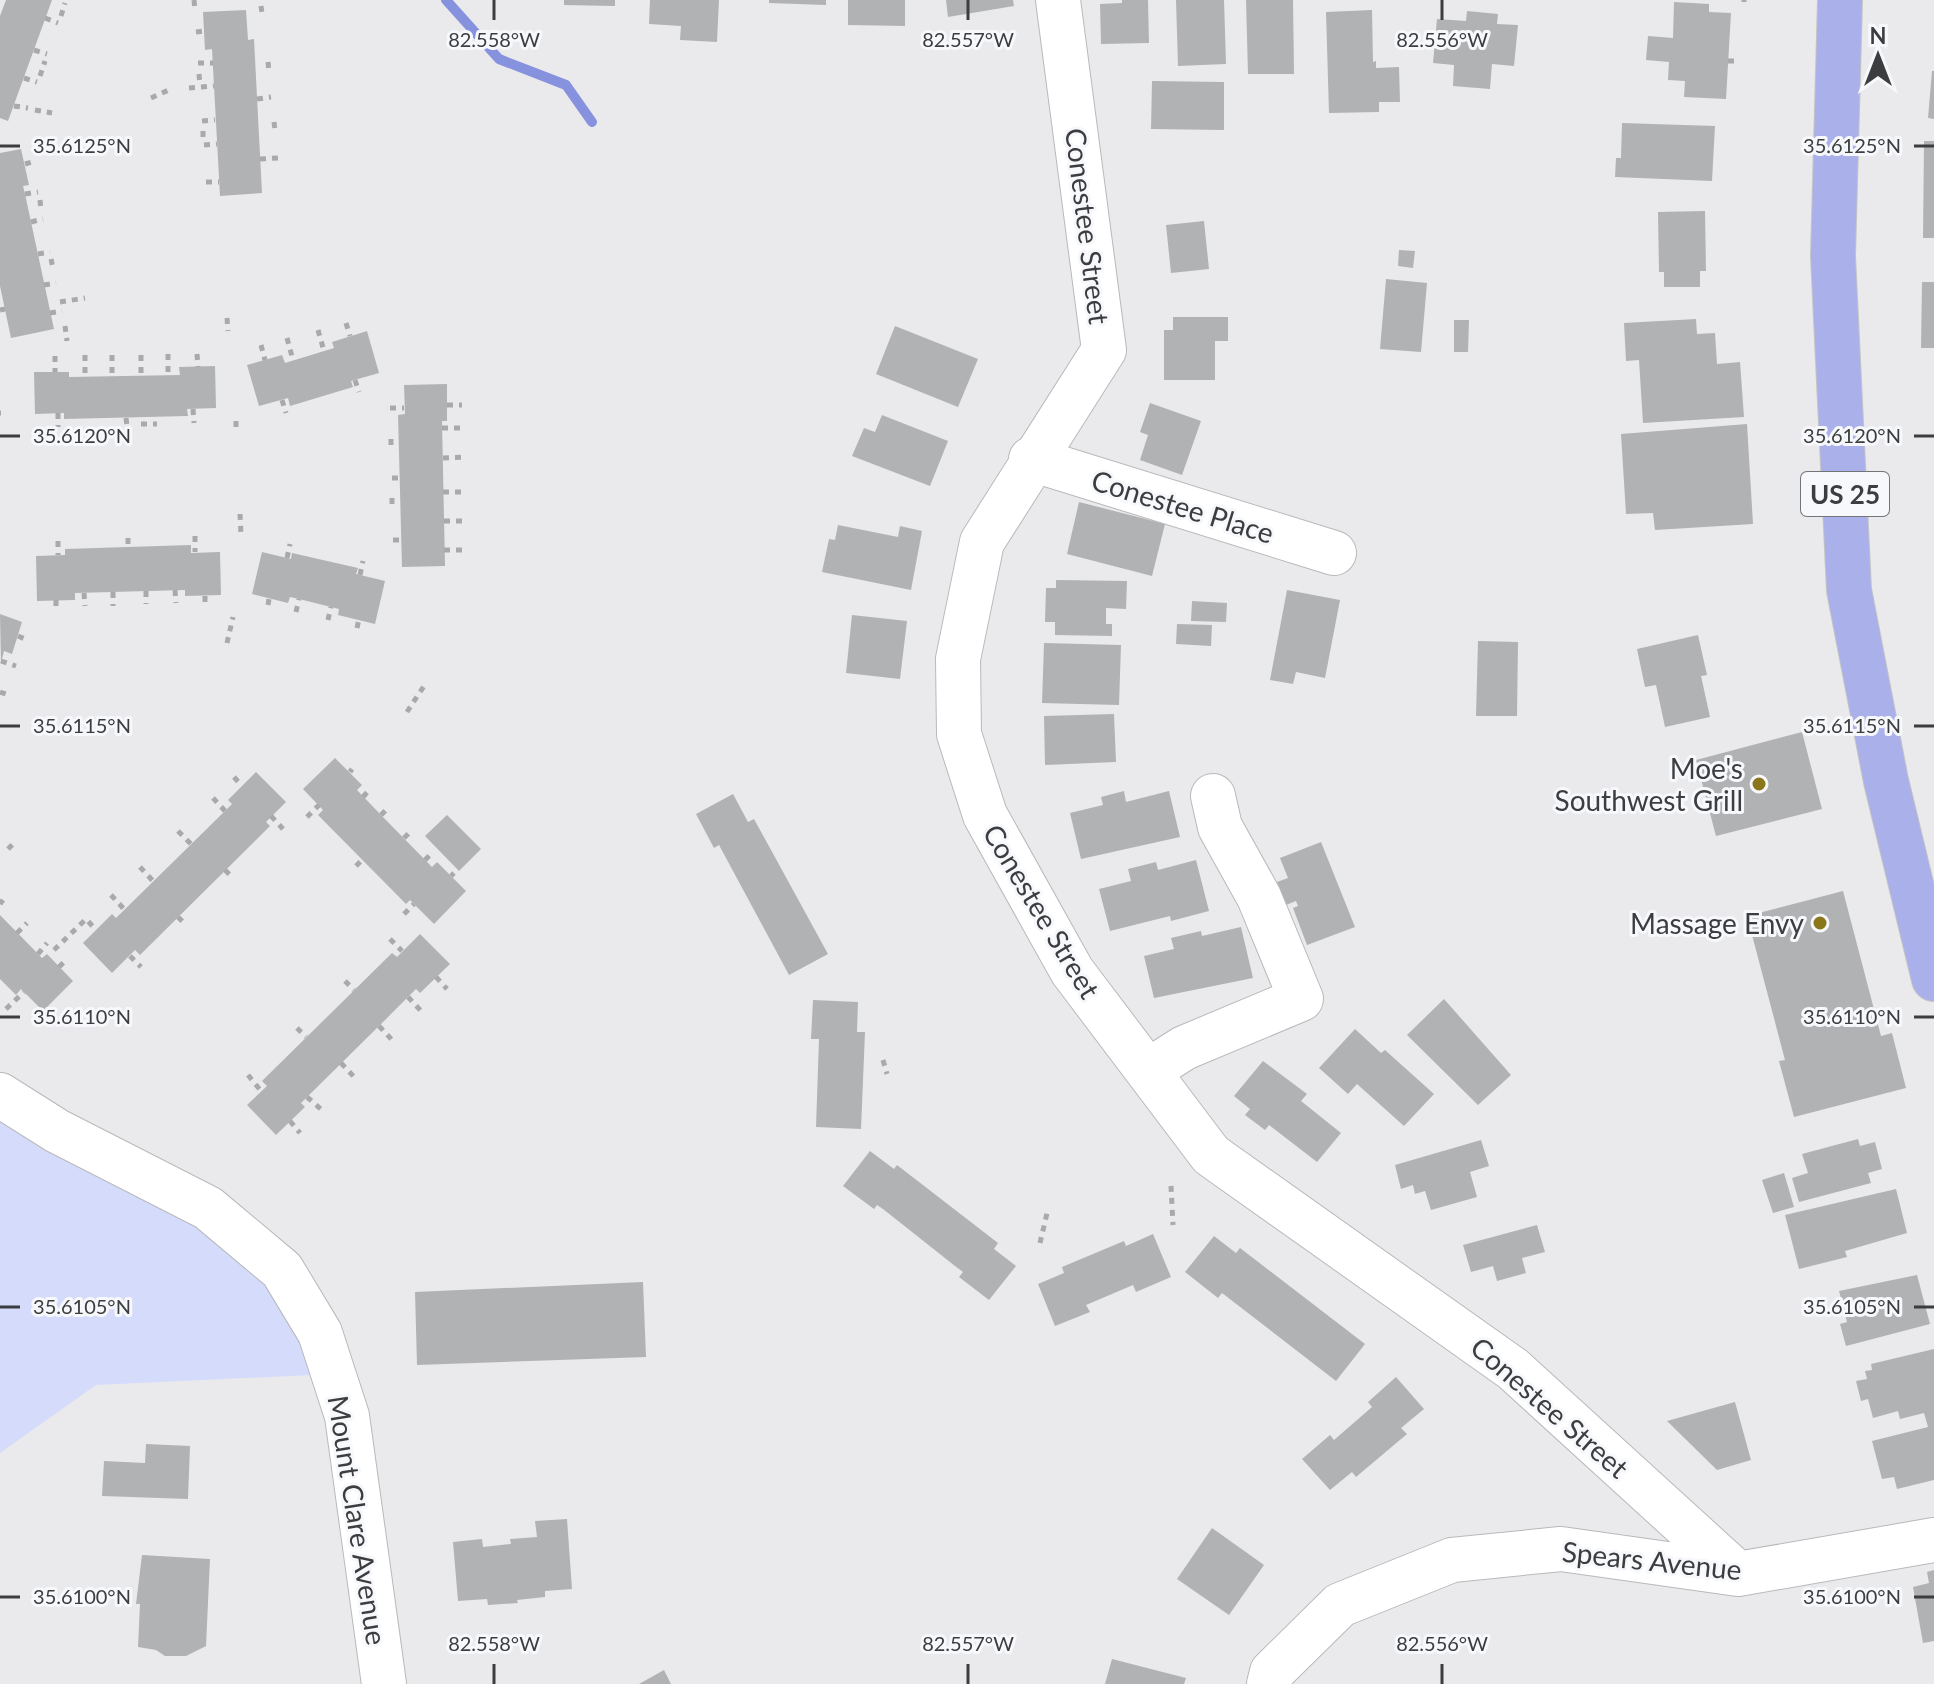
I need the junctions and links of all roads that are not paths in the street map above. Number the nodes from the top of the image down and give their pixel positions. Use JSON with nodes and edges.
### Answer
{"nodes":[{"id":1,"x":1058,"y":0,"type":"edge"},
{"id":2,"x":1840,"y":0,"type":"edge"},
{"id":3,"x":1031,"y":459,"type":"junction"},
{"id":4,"x":1334,"y":553,"type":"dead end"},
{"id":5,"x":1213,"y":796,"type":"dead end"},
{"id":6,"x":1934,"y":979,"type":"edge"},
{"id":7,"x":1148,"y":1071,"type":"junction"},
{"id":8,"x":0,"y":1095,"type":"edge"},
{"id":9,"x":1934,"y":1540,"type":"edge"},
{"id":10,"x":1738,"y":1574,"type":"junction"},
{"id":11,"x":384,"y":1684,"type":"edge"},
{"id":12,"x":1269,"y":1684,"type":"edge"}],
"edges":[{"from":1,"to":3,"type":"street","name":"Conestee Street"},
{"from":2,"to":6,"type":"main road","number":"US 25"},
{"from":3,"to":4,"type":"street","name":"Conestee Place"},
{"from":3,"to":7,"type":"street","name":"Conestee Street"},
{"from":5,"to":7,"type":"street"},
{"from":7,"to":10,"type":"street","name":"Conestee Street"},
{"from":8,"to":11,"type":"street","name":"Mount Clare Avenue"},
{"from":9,"to":10,"type":"street","name":"Spears Avenue"},
{"from":10,"to":12,"type":"street","name":"Spears Avenue"}]}
